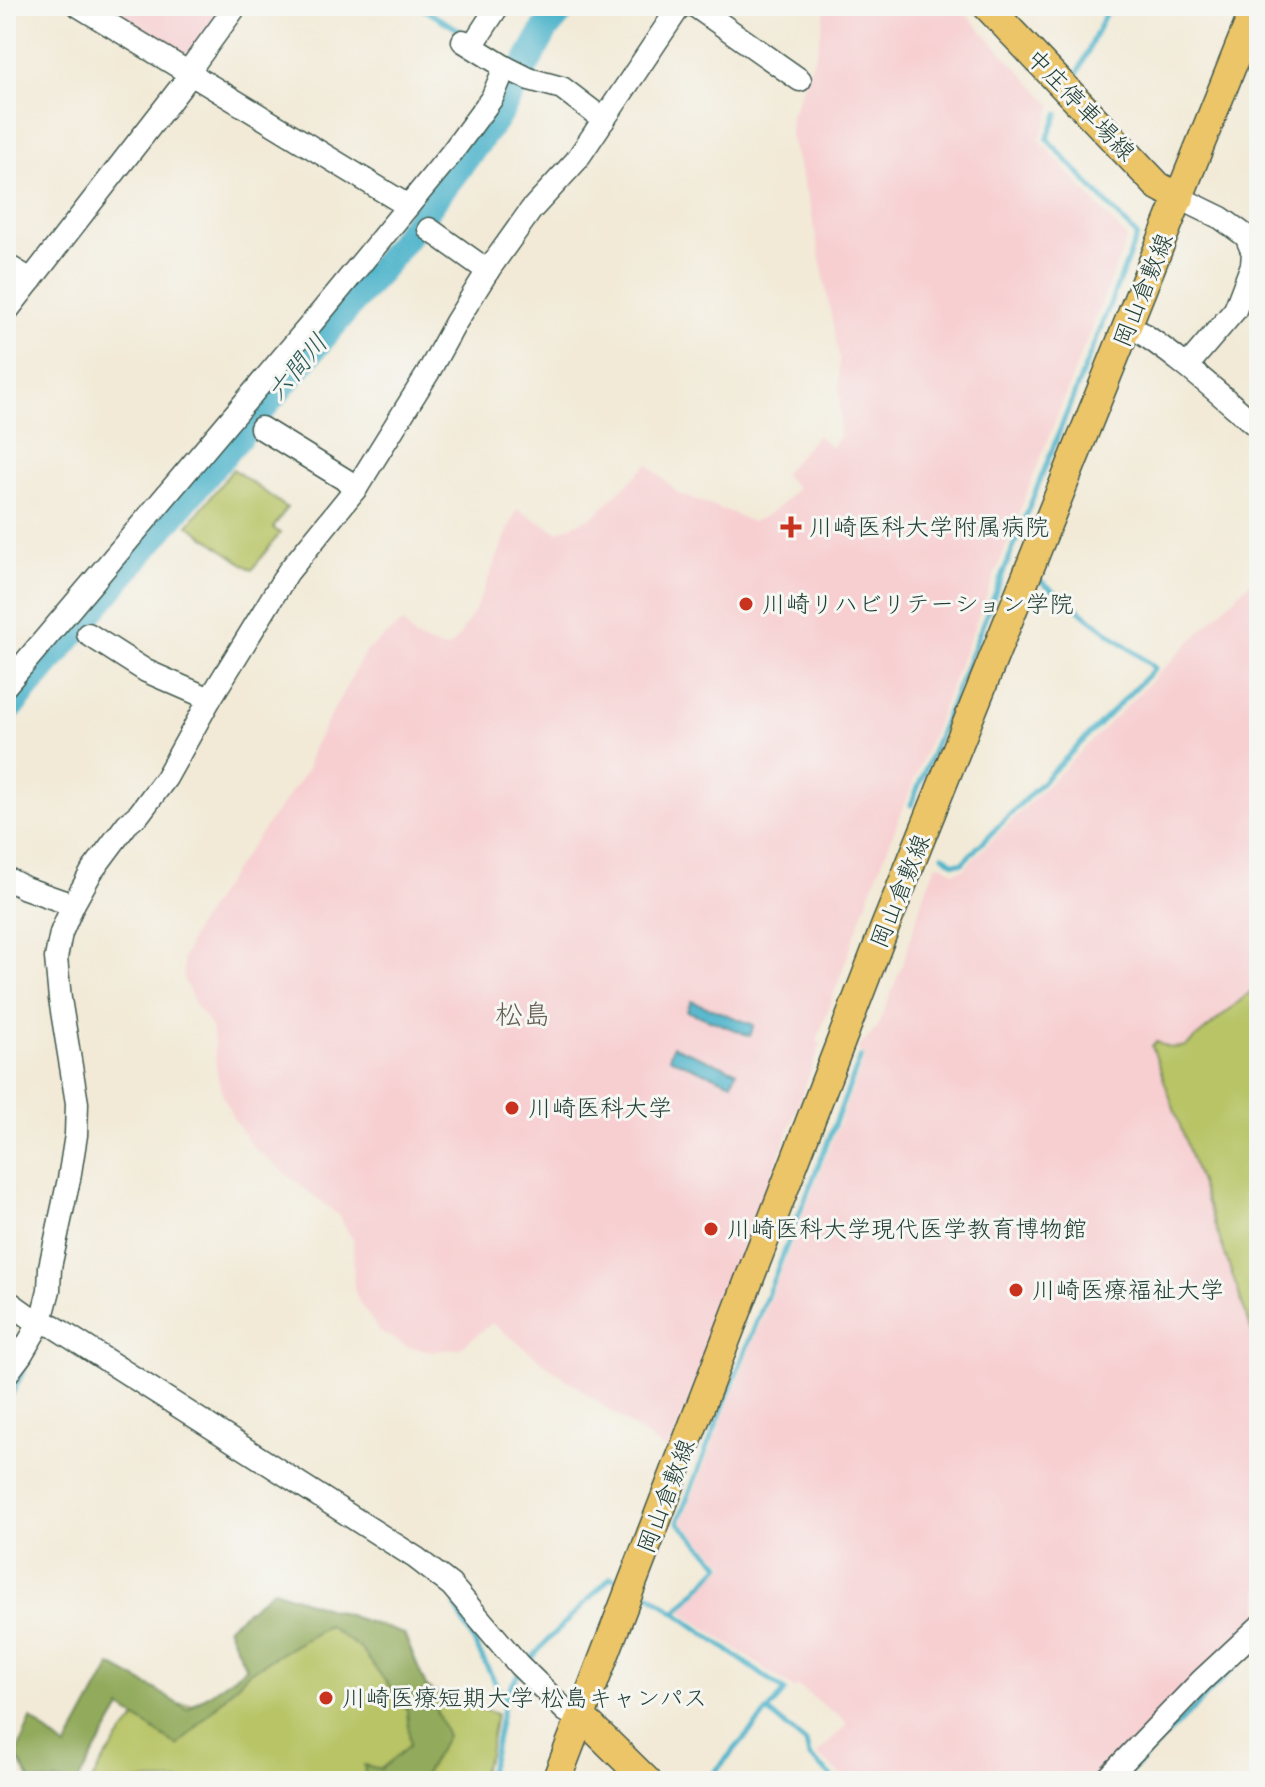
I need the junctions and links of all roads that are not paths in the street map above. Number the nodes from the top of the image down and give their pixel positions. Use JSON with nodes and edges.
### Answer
{"nodes":[{"id":1,"x":79,"y":6,"type":"edge"},
{"id":2,"x":236,"y":6,"type":"edge"},
{"id":3,"x":498,"y":6,"type":"edge"},
{"id":4,"x":680,"y":6,"type":"edge"},
{"id":5,"x":695,"y":6,"type":"edge"},
{"id":6,"x":987,"y":6,"type":"edge"},
{"id":7,"x":1256,"y":6,"type":"edge"},
{"id":8,"x":514,"y":72,"type":"junction"},
{"id":9,"x":186,"y":74,"type":"junction"},
{"id":10,"x":800,"y":80,"type":"dead end"},
{"id":11,"x":604,"y":120,"type":"junction"},
{"id":12,"x":1180,"y":198,"type":"junction"},
{"id":13,"x":405,"y":210,"type":"junction"},
{"id":14,"x":429,"y":229,"type":"dead end"},
{"id":15,"x":488,"y":271,"type":"junction"},
{"id":16,"x":21,"y":274,"type":"edge"},
{"id":17,"x":6,"y":312,"type":"edge"},
{"id":18,"x":1129,"y":325,"type":"junction"},
{"id":19,"x":1187,"y":366,"type":"junction"},
{"id":20,"x":261,"y":428,"type":"dead end"},
{"id":21,"x":1259,"y":428,"type":"edge"},
{"id":22,"x":357,"y":487,"type":"junction"},
{"id":23,"x":88,"y":634,"type":"dead end"},
{"id":24,"x":6,"y":685,"type":"edge"},
{"id":25,"x":210,"y":699,"type":"junction"},
{"id":26,"x":6,"y":878,"type":"edge"},
{"id":27,"x":73,"y":905,"type":"junction"},
{"id":28,"x":6,"y":1300,"type":"edge"},
{"id":29,"x":41,"y":1321,"type":"junction"},
{"id":30,"x":6,"y":1375,"type":"edge"},
{"id":31,"x":1259,"y":1627,"type":"edge"},
{"id":32,"x":581,"y":1718,"type":"junction"},
{"id":33,"x":556,"y":1781,"type":"edge"},
{"id":34,"x":647,"y":1781,"type":"edge"},
{"id":35,"x":1105,"y":1781,"type":"edge"}],
"edges":[{"from":1,"to":9,"type":"street"},
{"from":2,"to":9,"type":"street"},
{"from":3,"to":8,"type":"street"},
{"from":4,"to":11,"type":"street"},
{"from":5,"to":10,"type":"street"},
{"from":6,"to":12,"type":"main road","name":"中庄停車場線"},
{"from":7,"to":12,"type":"main road","name":"岡山倉敷線"},
{"from":8,"to":11,"type":"street"},
{"from":8,"to":13,"type":"street"},
{"from":9,"to":13,"type":"street"},
{"from":9,"to":16,"type":"street"},
{"from":11,"to":15,"type":"street"},
{"from":12,"to":18,"type":"main road","name":"岡山倉敷線"},
{"from":12,"to":19,"type":"street"},
{"from":13,"to":24,"type":"street"},
{"from":14,"to":15,"type":"street"},
{"from":15,"to":22,"type":"street"},
{"from":16,"to":17,"type":"street"},
{"from":18,"to":19,"type":"street"},
{"from":18,"to":32,"type":"main road","name":"岡山倉敷線"},
{"from":19,"to":21,"type":"street"},
{"from":20,"to":22,"type":"street"},
{"from":22,"to":25,"type":"street"},
{"from":23,"to":25,"type":"street"},
{"from":25,"to":27,"type":"street"},
{"from":26,"to":27,"type":"street"},
{"from":27,"to":29,"type":"street"},
{"from":28,"to":29,"type":"street"},
{"from":29,"to":30,"type":"street"},
{"from":29,"to":32,"type":"street"},
{"from":31,"to":35,"type":"street"},
{"from":32,"to":33,"type":"main road","name":"岡山倉敷線"},
{"from":32,"to":34,"type":"main road"}]}
